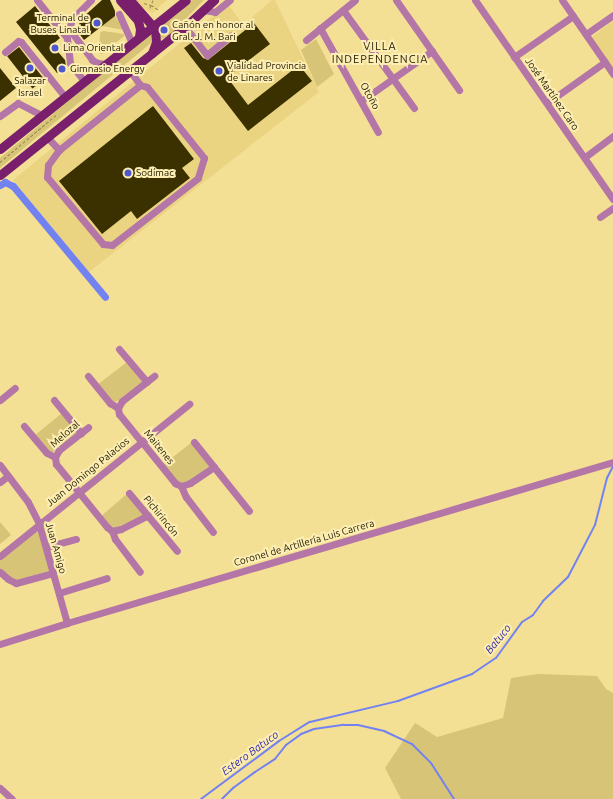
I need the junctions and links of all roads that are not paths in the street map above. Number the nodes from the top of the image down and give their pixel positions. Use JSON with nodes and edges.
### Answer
{"nodes":[{"id":1,"x":37,"y":0,"type":"edge"},
{"id":2,"x":91,"y":0,"type":"edge"},
{"id":3,"x":120,"y":0,"type":"edge"},
{"id":4,"x":130,"y":0,"type":"edge"},
{"id":5,"x":186,"y":0,"type":"edge"},
{"id":6,"x":214,"y":0,"type":"edge"},
{"id":7,"x":230,"y":0,"type":"edge"},
{"id":8,"x":355,"y":0,"type":"edge"},
{"id":9,"x":396,"y":0,"type":"edge"},
{"id":10,"x":562,"y":0,"type":"edge"},
{"id":11,"x":479,"y":1,"type":"edge"},
{"id":12,"x":204,"y":10,"type":"junction"},
{"id":13,"x":343,"y":10,"type":"junction"},
{"id":14,"x":119,"y":14,"type":"dead end"},
{"id":15,"x":613,"y":15,"type":"edge"},
{"id":16,"x":573,"y":16,"type":"junction"},
{"id":17,"x":153,"y":26,"type":"junction"},
{"id":18,"x":185,"y":26,"type":"junction"},
{"id":19,"x":320,"y":28,"type":"junction"},
{"id":20,"x":586,"y":34,"type":"junction"},
{"id":21,"x":230,"y":36,"type":"dead end"},
{"id":22,"x":135,"y":40,"type":"junction"},
{"id":23,"x":306,"y":40,"type":"dead end"},
{"id":24,"x":432,"y":51,"type":"junction"},
{"id":25,"x":5,"y":52,"type":"dead end"},
{"id":26,"x":152,"y":53,"type":"junction"},
{"id":27,"x":514,"y":57,"type":"junction"},
{"id":28,"x":605,"y":62,"type":"junction"},
{"id":29,"x":106,"y":64,"type":"junction"},
{"id":30,"x":130,"y":71,"type":"junction"},
{"id":31,"x":613,"y":74,"type":"edge"},
{"id":32,"x":392,"y":79,"type":"junction"},
{"id":33,"x":84,"y":82,"type":"junction"},
{"id":34,"x":140,"y":85,"type":"junction"},
{"id":35,"x":460,"y":90,"type":"dead end"},
{"id":36,"x":65,"y":96,"type":"junction"},
{"id":37,"x":360,"y":100,"type":"junction"},
{"id":38,"x":547,"y":103,"type":"junction"},
{"id":39,"x":414,"y":108,"type":"dead end"},
{"id":40,"x":0,"y":116,"type":"edge"},
{"id":41,"x":42,"y":116,"type":"junction"},
{"id":42,"x":378,"y":132,"type":"dead end"},
{"id":43,"x":613,"y":136,"type":"edge"},
{"id":44,"x":47,"y":137,"type":"junction"},
{"id":45,"x":1,"y":146,"type":"edge"},
{"id":46,"x":59,"y":150,"type":"junction"},
{"id":47,"x":585,"y":157,"type":"junction"},
{"id":48,"x":0,"y":175,"type":"edge"},
{"id":49,"x":613,"y":199,"type":"edge"},
{"id":50,"x":613,"y":208,"type":"edge"},
{"id":51,"x":600,"y":217,"type":"dead end"},
{"id":52,"x":120,"y":349,"type":"dead end"},
{"id":53,"x":88,"y":376,"type":"dead end"},
{"id":54,"x":154,"y":376,"type":"dead end"},
{"id":55,"x":147,"y":382,"type":"junction"},
{"id":56,"x":15,"y":388,"type":"dead end"},
{"id":57,"x":0,"y":400,"type":"edge"},
{"id":58,"x":54,"y":400,"type":"dead end"},
{"id":59,"x":189,"y":404,"type":"dead end"},
{"id":60,"x":118,"y":408,"type":"junction"},
{"id":61,"x":24,"y":426,"type":"dead end"},
{"id":62,"x":88,"y":428,"type":"dead end"},
{"id":63,"x":81,"y":433,"type":"junction"},
{"id":64,"x":142,"y":442,"type":"junction"},
{"id":65,"x":194,"y":442,"type":"dead end"},
{"id":66,"x":55,"y":457,"type":"junction"},
{"id":67,"x":612,"y":462,"type":"edge"},
{"id":68,"x":0,"y":465,"type":"edge"},
{"id":69,"x":214,"y":467,"type":"junction"},
{"id":70,"x":8,"y":476,"type":"junction"},
{"id":71,"x":0,"y":482,"type":"edge"},
{"id":72,"x":181,"y":486,"type":"junction"},
{"id":73,"x":79,"y":493,"type":"junction"},
{"id":74,"x":129,"y":493,"type":"dead end"},
{"id":75,"x":249,"y":511,"type":"dead end"},
{"id":76,"x":148,"y":515,"type":"junction"},
{"id":77,"x":40,"y":524,"type":"junction"},
{"id":78,"x":112,"y":531,"type":"junction"},
{"id":79,"x":213,"y":532,"type":"dead end"},
{"id":80,"x":76,"y":539,"type":"dead end"},
{"id":81,"x":46,"y":547,"type":"junction"},
{"id":82,"x":177,"y":551,"type":"dead end"},
{"id":83,"x":0,"y":556,"type":"edge"},
{"id":84,"x":0,"y":572,"type":"edge"},
{"id":85,"x":140,"y":572,"type":"dead end"},
{"id":86,"x":53,"y":573,"type":"junction"},
{"id":87,"x":107,"y":578,"type":"dead end"},
{"id":88,"x":58,"y":593,"type":"junction"},
{"id":89,"x":67,"y":623,"type":"junction"},
{"id":90,"x":0,"y":644,"type":"edge"},
{"id":91,"x":0,"y":788,"type":"edge"},
{"id":92,"x":12,"y":799,"type":"edge"}],
"edges":[{"from":1,"to":33,"type":"street"},
{"from":2,"to":29,"type":"street"},
{"from":3,"to":22,"type":"main road"},
{"from":4,"to":17,"type":"main road"},
{"from":5,"to":17,"type":"main road"},
{"from":6,"to":12,"type":"main road"},
{"from":7,"to":12,"type":"street"},
{"from":8,"to":13,"type":"street"},
{"from":9,"to":24,"type":"street"},
{"from":10,"to":16,"type":"street"},
{"from":11,"to":27,"type":"street","name":"José Martínez Caro"},
{"from":12,"to":18,"type":"main road"},
{"from":13,"to":19,"type":"street"},
{"from":13,"to":32,"type":"street"},
{"from":14,"to":22,"type":"street"},
{"from":15,"to":20,"type":"street"},
{"from":16,"to":20,"type":"street"},
{"from":16,"to":27,"type":"street"},
{"from":17,"to":22,"type":"main road"},
{"from":17,"to":26,"type":"main road"},
{"from":18,"to":21,"type":"street"},
{"from":18,"to":26,"type":"main road"},
{"from":19,"to":23,"type":"street"},
{"from":19,"to":37,"type":"street","name":"Otoño"},
{"from":20,"to":28,"type":"street"},
{"from":22,"to":29,"type":"main road"},
{"from":24,"to":32,"type":"street"},
{"from":24,"to":35,"type":"street"},
{"from":25,"to":36,"type":"street"},
{"from":26,"to":30,"type":"main road"},
{"from":27,"to":38,"type":"street","name":"José Martínez Caro"},
{"from":28,"to":31,"type":"street"},
{"from":28,"to":38,"type":"street"},
{"from":29,"to":33,"type":"main road"},
{"from":30,"to":34,"type":"street"},
{"from":30,"to":44,"type":"main road"},
{"from":32,"to":37,"type":"street"},
{"from":32,"to":39,"type":"street"},
{"from":33,"to":36,"type":"main road"},
{"from":34,"to":46,"type":"street"},
{"from":34,"to":46,"type":"street"},
{"from":36,"to":41,"type":"main road"},
{"from":37,"to":42,"type":"street","name":"Otoño"},
{"from":38,"to":47,"type":"street","name":"José Martínez Caro"},
{"from":40,"to":41,"type":"street"},
{"from":41,"to":45,"type":"main road"},
{"from":43,"to":47,"type":"street"},
{"from":44,"to":46,"type":"street"},
{"from":44,"to":48,"type":"main road"},
{"from":47,"to":49,"type":"street","name":"José Martínez Caro"},
{"from":50,"to":51,"type":"street"},
{"from":52,"to":55,"type":"street"},
{"from":53,"to":60,"type":"street","name":"Maitenes"},
{"from":54,"to":55,"type":"street"},
{"from":55,"to":60,"type":"street"},
{"from":56,"to":57,"type":"street"},
{"from":58,"to":63,"type":"street"},
{"from":59,"to":64,"type":"street","name":"Juan Domingo Palacios"},
{"from":60,"to":64,"type":"street","name":"Maitenes"},
{"from":61,"to":66,"type":"street"},
{"from":62,"to":63,"type":"street","name":"Melozal"},
{"from":63,"to":66,"type":"street","name":"Melozal"},
{"from":64,"to":72,"type":"street","name":"Maitenes"},
{"from":64,"to":73,"type":"street","name":"Juan Domingo Palacios"},
{"from":65,"to":69,"type":"street"},
{"from":66,"to":73,"type":"street"},
{"from":67,"to":89,"type":"street","name":"Coronel de Artillería Luis Carrera"},
{"from":68,"to":70,"type":"street","name":"Juan Amigo"},
{"from":69,"to":72,"type":"street"},
{"from":69,"to":75,"type":"street"},
{"from":70,"to":71,"type":"street"},
{"from":70,"to":77,"type":"street","name":"Juan Amigo"},
{"from":72,"to":79,"type":"street","name":"Maitenes"},
{"from":73,"to":77,"type":"street","name":"Juan Domingo Palacios"},
{"from":73,"to":78,"type":"street"},
{"from":74,"to":76,"type":"street","name":"Pichirincón"},
{"from":76,"to":78,"type":"street"},
{"from":76,"to":82,"type":"street","name":"Pichirincón"},
{"from":77,"to":81,"type":"street","name":"Juan Amigo"},
{"from":77,"to":83,"type":"street","name":"Juan Domingo Palacios"},
{"from":78,"to":85,"type":"street"},
{"from":80,"to":81,"type":"street"},
{"from":81,"to":86,"type":"street","name":"Juan Amigo"},
{"from":84,"to":86,"type":"street"},
{"from":86,"to":88,"type":"street","name":"Juan Amigo"},
{"from":87,"to":88,"type":"street"},
{"from":88,"to":89,"type":"street","name":"Juan Amigo"},
{"from":89,"to":90,"type":"street","name":"Coronel de Artillería Luis Carrera"},
{"from":91,"to":92,"type":"street"}]}
